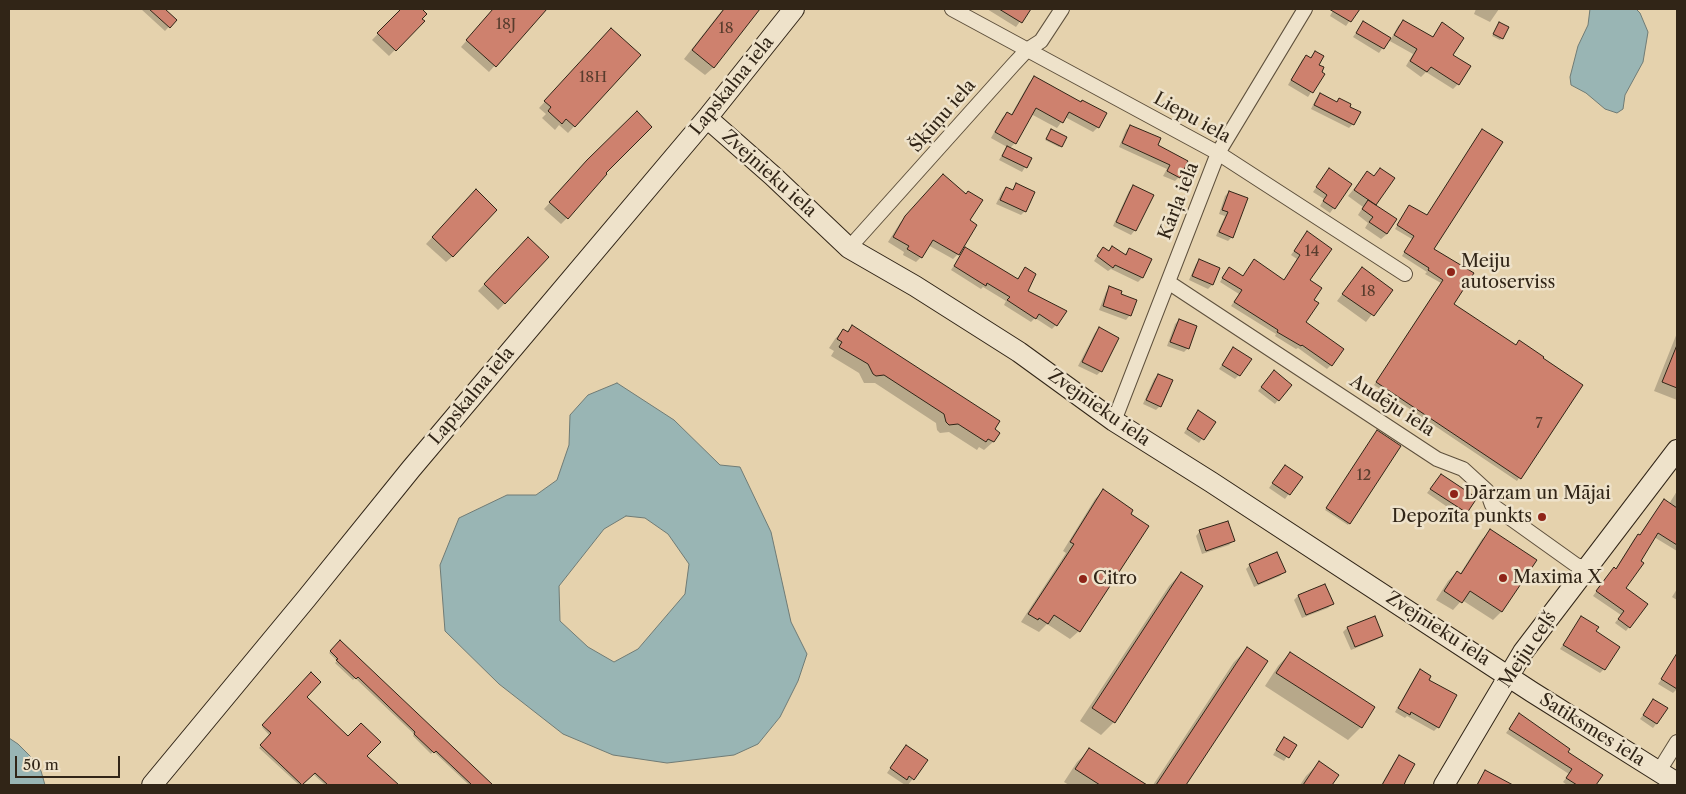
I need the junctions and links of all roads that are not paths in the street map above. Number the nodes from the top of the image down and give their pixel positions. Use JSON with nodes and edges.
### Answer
{"nodes":[{"id":1,"x":794,"y":9,"type":"edge"},
{"id":2,"x":952,"y":9,"type":"edge"},
{"id":3,"x":1062,"y":9,"type":"edge"},
{"id":4,"x":1305,"y":9,"type":"edge"},
{"id":5,"x":1027,"y":50,"type":"junction"},
{"id":6,"x":707,"y":118,"type":"junction"},
{"id":7,"x":1218,"y":153,"type":"junction"},
{"id":8,"x":850,"y":248,"type":"junction"},
{"id":9,"x":1405,"y":274,"type":"dead end"},
{"id":10,"x":1168,"y":282,"type":"junction"},
{"id":11,"x":1114,"y":420,"type":"junction"},
{"id":12,"x":1677,"y":450,"type":"edge"},
{"id":13,"x":1586,"y":568,"type":"junction"},
{"id":14,"x":1508,"y":676,"type":"junction"},
{"id":15,"x":1677,"y":742,"type":"edge"},
{"id":16,"x":1658,"y":771,"type":"junction"},
{"id":17,"x":1677,"y":783,"type":"edge"},
{"id":18,"x":152,"y":785,"type":"edge"},
{"id":19,"x":1444,"y":785,"type":"edge"}],
"edges":[{"from":1,"to":6,"type":"street","name":"Lapskalna iela"},
{"from":2,"to":5,"type":"street","name":"Liepu iela"},
{"from":3,"to":5,"type":"street","name":"Šķūņu iela"},
{"from":4,"to":7,"type":"street","name":"Kārļa iela"},
{"from":5,"to":7,"type":"street","name":"Liepu iela"},
{"from":5,"to":8,"type":"street","name":"Šķūņu iela"},
{"from":6,"to":8,"type":"street","name":"Zvejnieku iela"},
{"from":6,"to":18,"type":"street","name":"Lapskalna iela"},
{"from":7,"to":9,"type":"street","name":"Liepu iela"},
{"from":7,"to":10,"type":"street","name":"Kārļa iela"},
{"from":8,"to":11,"type":"street","name":"Zvejnieku iela"},
{"from":10,"to":11,"type":"street","name":"Kārļa iela"},
{"from":10,"to":13,"type":"street","name":"Audēju iela"},
{"from":11,"to":14,"type":"street","name":"Zvejnieku iela"},
{"from":12,"to":13,"type":"street","name":"Meiju ceļš"},
{"from":13,"to":14,"type":"street","name":"Meiju ceļš"},
{"from":14,"to":16,"type":"street","name":"Satiksmes iela"},
{"from":14,"to":19,"type":"street","name":"Meiju ceļš"},
{"from":15,"to":16,"type":"street"},
{"from":16,"to":17,"type":"street","name":"Satiksmes iela"}]}
